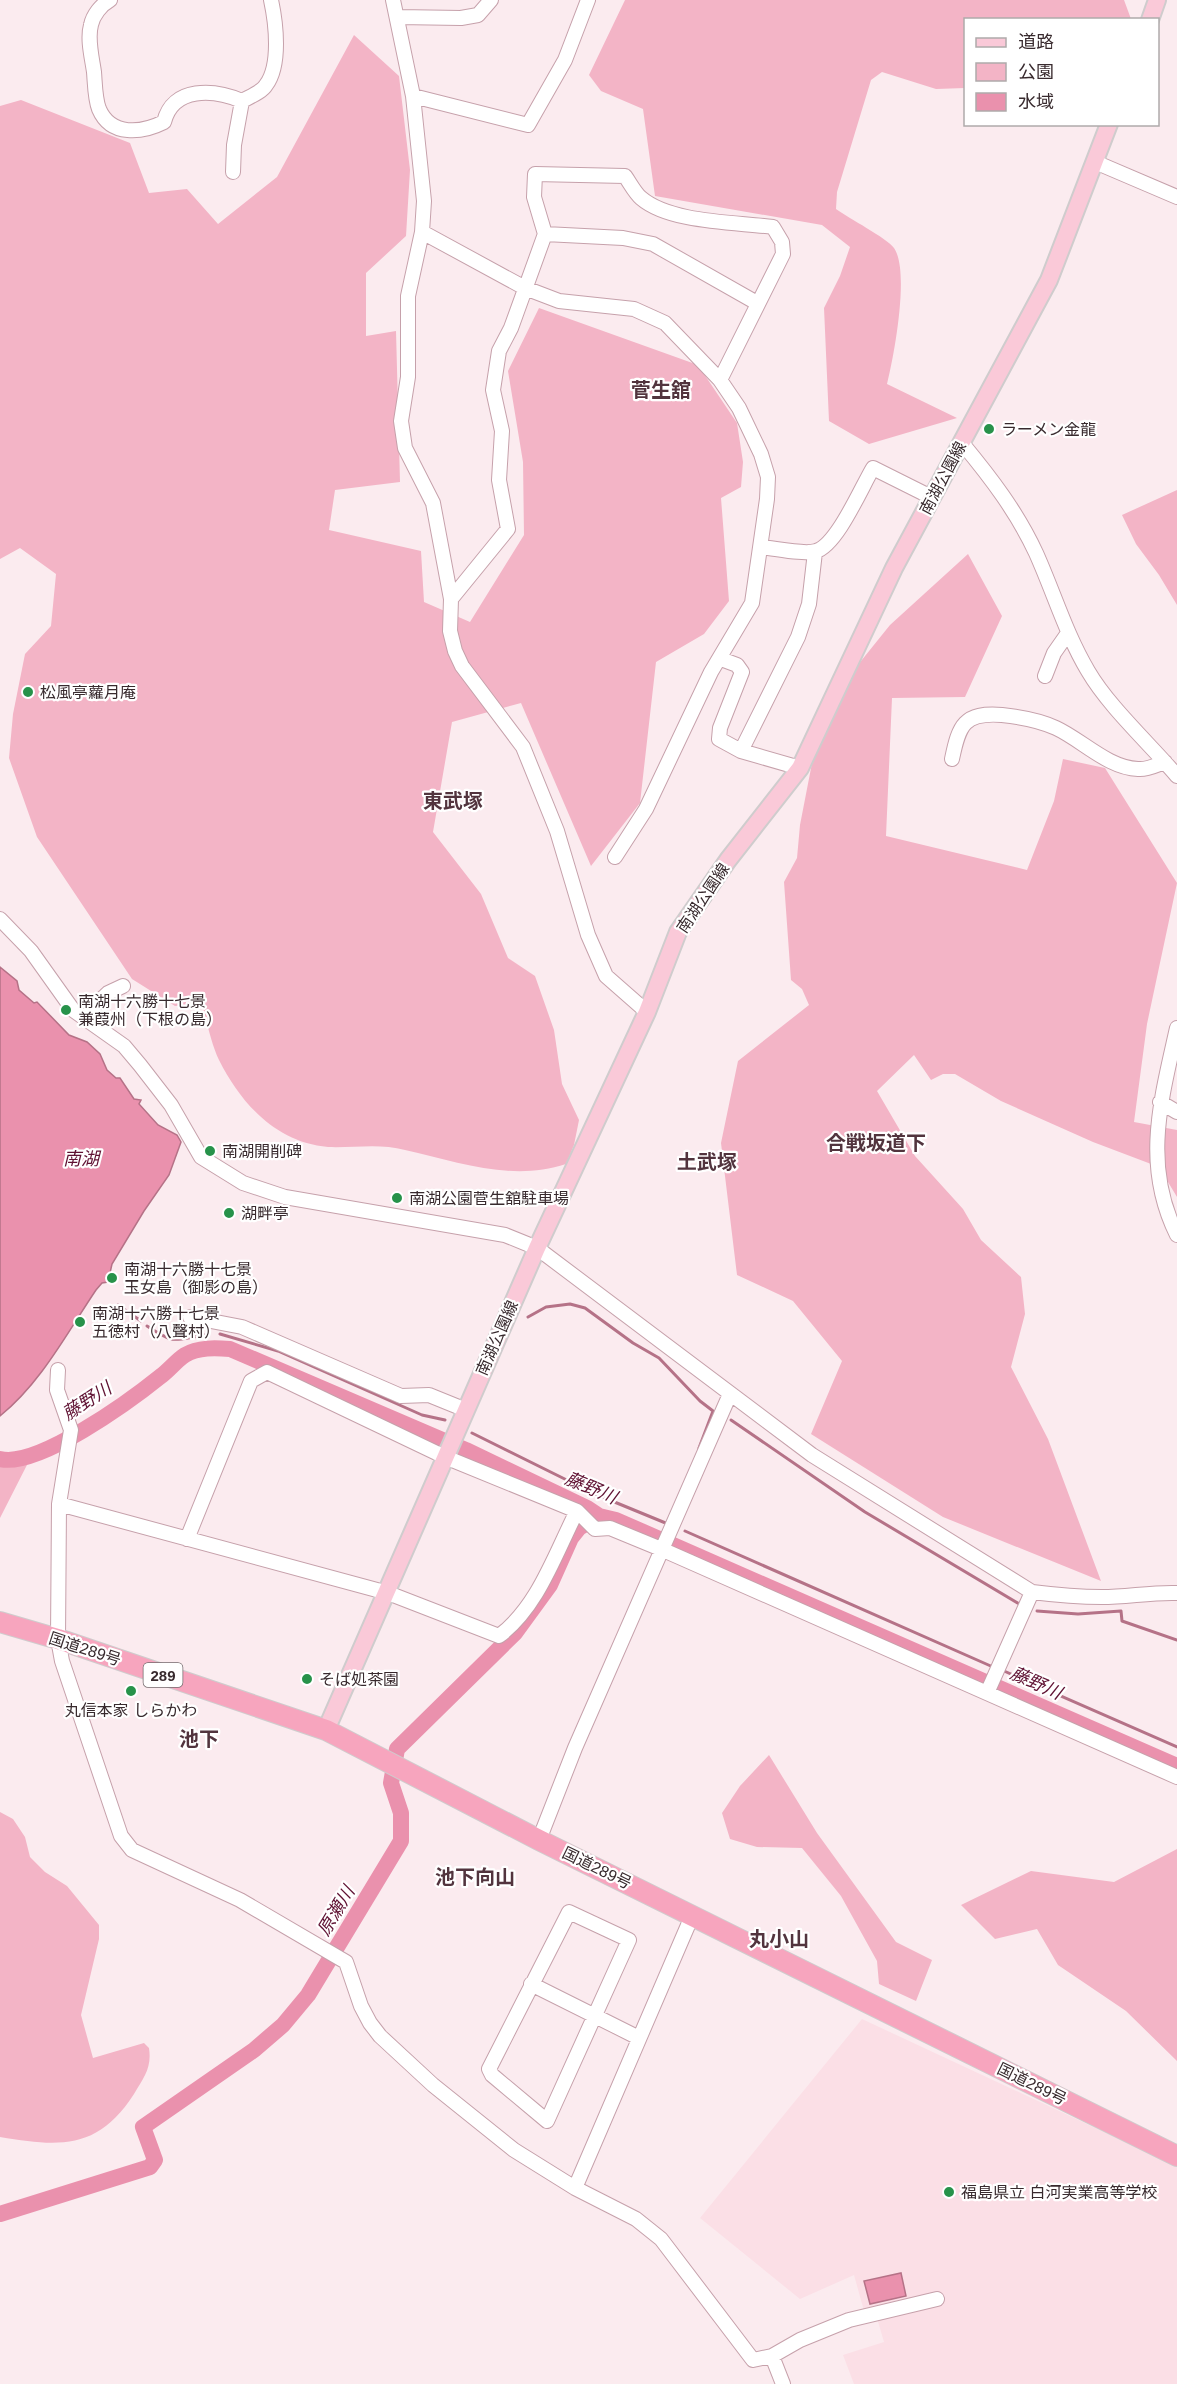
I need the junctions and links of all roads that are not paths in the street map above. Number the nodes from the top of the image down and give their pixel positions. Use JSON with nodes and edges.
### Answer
{"nodes":[{"id":1,"x":110,"y":0,"type":"edge"},
{"id":2,"x":271,"y":0,"type":"edge"},
{"id":3,"x":393,"y":0,"type":"edge"},
{"id":4,"x":491,"y":0,"type":"edge"},
{"id":5,"x":588,"y":0,"type":"edge"},
{"id":6,"x":1157,"y":0,"type":"edge"},
{"id":7,"x":398,"y":17,"type":"junction"},
{"id":8,"x":1150,"y":18,"type":"edge"},
{"id":9,"x":413,"y":96,"type":"junction"},
{"id":10,"x":243,"y":101,"type":"junction"},
{"id":11,"x":1108,"y":126,"type":"edge"},
{"id":12,"x":1095,"y":162,"type":"junction"},
{"id":13,"x":233,"y":172,"type":"dead end"},
{"id":14,"x":1177,"y":197,"type":"edge"},
{"id":15,"x":422,"y":232,"type":"junction"},
{"id":16,"x":545,"y":234,"type":"junction"},
{"id":17,"x":525,"y":288,"type":"junction"},
{"id":18,"x":757,"y":303,"type":"junction"},
{"id":19,"x":720,"y":380,"type":"junction"},
{"id":20,"x":962,"y":443,"type":"junction"},
{"id":21,"x":933,"y":498,"type":"junction"},
{"id":22,"x":761,"y":547,"type":"junction"},
{"id":23,"x":815,"y":552,"type":"junction"},
{"id":24,"x":451,"y":599,"type":"junction"},
{"id":25,"x":1068,"y":633,"type":"junction"},
{"id":26,"x":721,"y":658,"type":"junction"},
{"id":27,"x":1045,"y":676,"type":"dead end"},
{"id":28,"x":741,"y":751,"type":"junction"},
{"id":29,"x":952,"y":759,"type":"dead end"},
{"id":30,"x":1165,"y":762,"type":"junction"},
{"id":31,"x":800,"y":768,"type":"junction"},
{"id":32,"x":1177,"y":776,"type":"edge"},
{"id":33,"x":615,"y":857,"type":"dead end"},
{"id":34,"x":0,"y":919,"type":"edge"},
{"id":35,"x":123,"y":986,"type":"dead end"},
{"id":36,"x":92,"y":1008,"type":"dead end"},
{"id":37,"x":647,"y":1012,"type":"junction"},
{"id":38,"x":1177,"y":1028,"type":"edge"},
{"id":39,"x":1160,"y":1102,"type":"junction"},
{"id":40,"x":1177,"y":1112,"type":"edge"},
{"id":41,"x":1177,"y":1235,"type":"edge"},
{"id":42,"x":537,"y":1248,"type":"junction"},
{"id":43,"x":190,"y":1317,"type":"dead end"},
{"id":44,"x":58,"y":1370,"type":"dead end"},
{"id":45,"x":730,"y":1394,"type":"junction"},
{"id":46,"x":465,"y":1410,"type":"junction"},
{"id":47,"x":445,"y":1457,"type":"junction"},
{"id":48,"x":59,"y":1504,"type":"junction"},
{"id":49,"x":585,"y":1519,"type":"junction"},
{"id":50,"x":187,"y":1539,"type":"junction"},
{"id":51,"x":661,"y":1549,"type":"junction"},
{"id":52,"x":1032,"y":1592,"type":"junction"},
{"id":53,"x":388,"y":1593,"type":"junction"},
{"id":54,"x":1177,"y":1593,"type":"edge"},
{"id":55,"x":0,"y":1622,"type":"edge"},
{"id":56,"x":58,"y":1639,"type":"junction"},
{"id":57,"x":987,"y":1694,"type":"junction"},
{"id":58,"x":326,"y":1730,"type":"junction"},
{"id":59,"x":1177,"y":1777,"type":"edge"},
{"id":60,"x":539,"y":1840,"type":"junction"},
{"id":61,"x":692,"y":1916,"type":"junction"},
{"id":62,"x":531,"y":1984,"type":"junction"},
{"id":63,"x":596,"y":2015,"type":"junction"},
{"id":64,"x":639,"y":2038,"type":"junction"},
{"id":65,"x":1177,"y":2156,"type":"edge"},
{"id":66,"x":575,"y":2188,"type":"junction"},
{"id":67,"x":937,"y":2299,"type":"dead end"},
{"id":68,"x":772,"y":2356,"type":"junction"},
{"id":69,"x":783,"y":2384,"type":"edge"}],
"edges":[{"from":1,"to":10,"type":"street"},
{"from":2,"to":10,"type":"street"},
{"from":3,"to":7,"type":"street"},
{"from":4,"to":7,"type":"street"},
{"from":5,"to":9,"type":"street"},
{"from":6,"to":8,"type":"main road"},
{"from":7,"to":9,"type":"street"},
{"from":9,"to":15,"type":"street"},
{"from":10,"to":13,"type":"street"},
{"from":11,"to":12,"type":"main road","name":"南湖公園線"},
{"from":12,"to":14,"type":"street"},
{"from":12,"to":20,"type":"main road","name":"南湖公園線"},
{"from":15,"to":17,"type":"street"},
{"from":15,"to":24,"type":"street"},
{"from":16,"to":17,"type":"street"},
{"from":16,"to":18,"type":"street"},
{"from":16,"to":18,"type":"street"},
{"from":17,"to":19,"type":"street"},
{"from":17,"to":24,"type":"street"},
{"from":18,"to":19,"type":"street"},
{"from":19,"to":22,"type":"street"},
{"from":20,"to":21,"type":"main road","name":"南湖公園線"},
{"from":20,"to":25,"type":"street"},
{"from":21,"to":23,"type":"street"},
{"from":21,"to":31,"type":"main road","name":"南湖公園線"},
{"from":22,"to":23,"type":"street"},
{"from":22,"to":26,"type":"street"},
{"from":23,"to":28,"type":"street"},
{"from":24,"to":37,"type":"street"},
{"from":25,"to":27,"type":"street"},
{"from":25,"to":30,"type":"street"},
{"from":26,"to":28,"type":"street"},
{"from":26,"to":33,"type":"street"},
{"from":28,"to":31,"type":"street"},
{"from":29,"to":30,"type":"street"},
{"from":30,"to":32,"type":"street"},
{"from":31,"to":37,"type":"main road","name":"南湖公園線"},
{"from":34,"to":42,"type":"street"},
{"from":35,"to":36,"type":"street"},
{"from":37,"to":42,"type":"main road","name":"南湖公園線"},
{"from":38,"to":39,"type":"street"},
{"from":39,"to":40,"type":"street"},
{"from":39,"to":41,"type":"street"},
{"from":42,"to":45,"type":"street"},
{"from":42,"to":46,"type":"main road","name":"南湖公園線"},
{"from":43,"to":46,"type":"street"},
{"from":44,"to":48,"type":"street"},
{"from":45,"to":51,"type":"street"},
{"from":45,"to":52,"type":"street"},
{"from":46,"to":47,"type":"main road","name":"南湖公園線"},
{"from":47,"to":49,"type":"street"},
{"from":47,"to":50,"type":"street"},
{"from":47,"to":53,"type":"main road","name":"南湖公園線"},
{"from":48,"to":50,"type":"street"},
{"from":48,"to":56,"type":"street"},
{"from":49,"to":51,"type":"street"},
{"from":49,"to":53,"type":"street"},
{"from":50,"to":53,"type":"street"},
{"from":51,"to":57,"type":"street"},
{"from":51,"to":60,"type":"street"},
{"from":52,"to":54,"type":"street"},
{"from":52,"to":57,"type":"street"},
{"from":53,"to":58,"type":"main road","name":"南湖公園線"},
{"from":55,"to":56,"type":"highway","name":"国道289号","number":"289"},
{"from":56,"to":58,"type":"highway","name":"国道289号","number":"289"},
{"from":56,"to":66,"type":"street"},
{"from":57,"to":59,"type":"street"},
{"from":58,"to":60,"type":"highway","name":"国道289号","number":"289"},
{"from":60,"to":61,"type":"highway","name":"国道289号","number":"289"},
{"from":61,"to":64,"type":"street"},
{"from":61,"to":65,"type":"highway","name":"国道289号","number":"289"},
{"from":62,"to":63,"type":"street"},
{"from":62,"to":63,"type":"street"},
{"from":62,"to":63,"type":"street"},
{"from":63,"to":64,"type":"street"},
{"from":64,"to":66,"type":"street"},
{"from":66,"to":68,"type":"street"},
{"from":67,"to":68,"type":"street"},
{"from":68,"to":69,"type":"street"}]}
